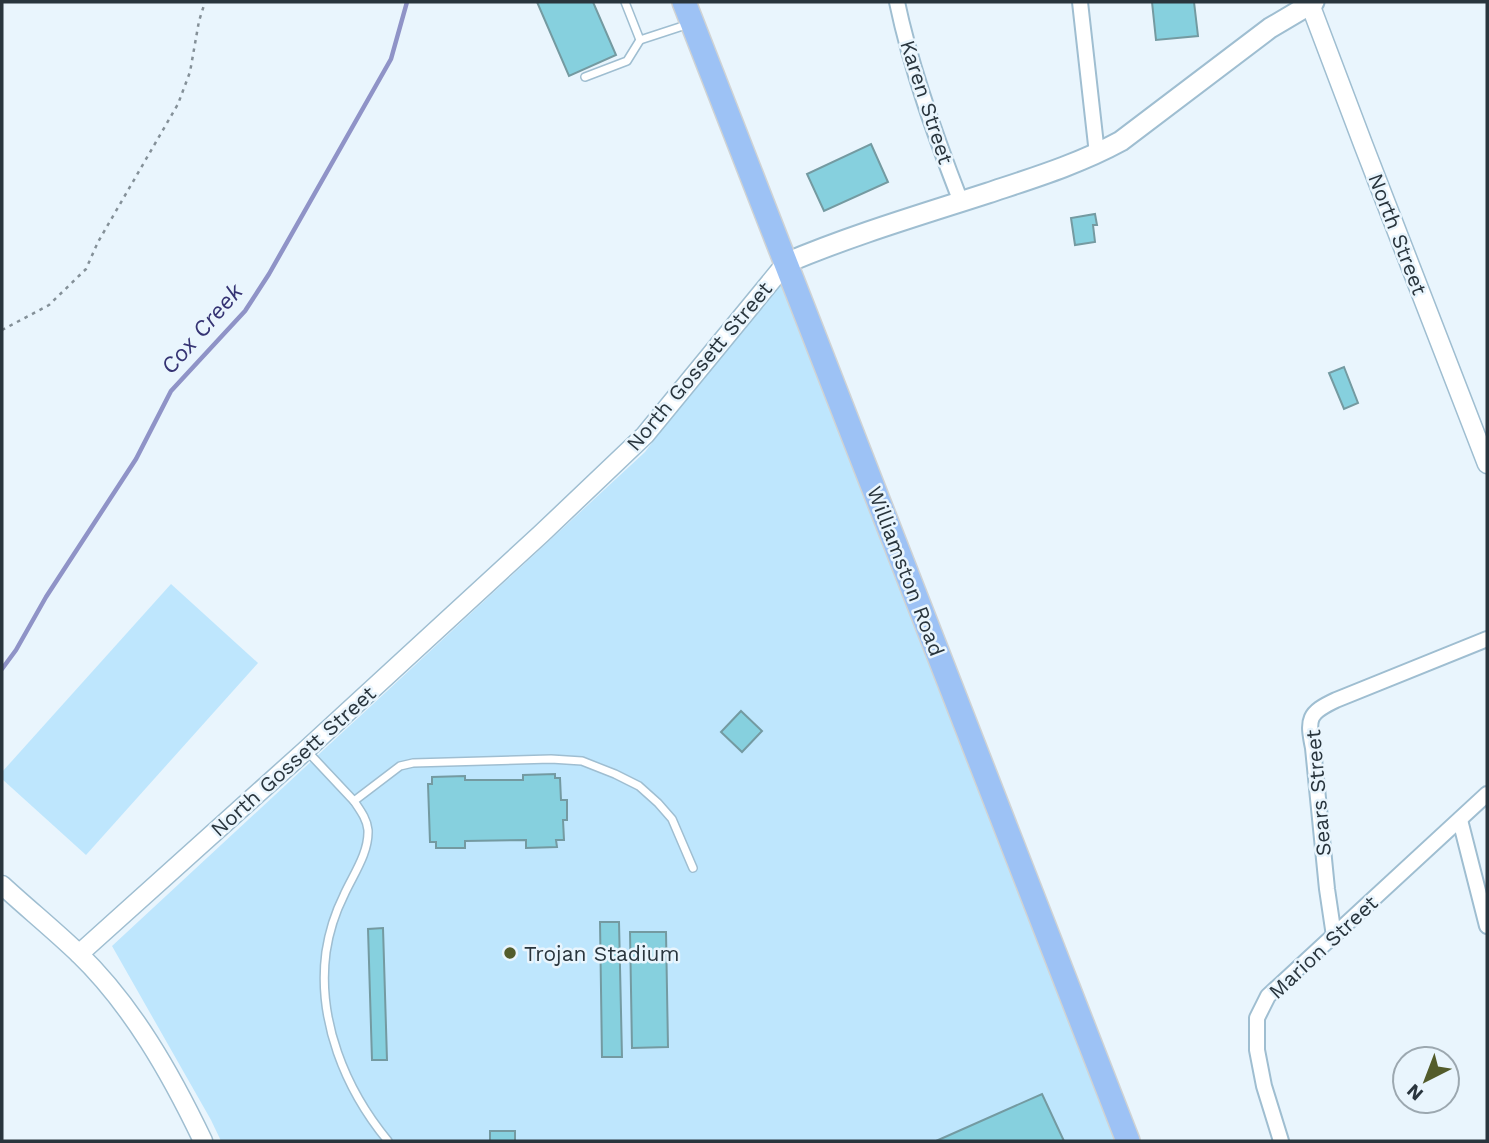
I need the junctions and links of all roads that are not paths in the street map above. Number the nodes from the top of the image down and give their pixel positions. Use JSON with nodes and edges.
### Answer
{"nodes":[{"id":1,"x":625,"y":2,"type":"edge"},
{"id":2,"x":897,"y":2,"type":"edge"},
{"id":3,"x":1080,"y":2,"type":"edge"},
{"id":4,"x":1312,"y":3,"type":"edge"},
{"id":5,"x":689,"y":12,"type":"edge"},
{"id":6,"x":640,"y":40,"type":"junction"},
{"id":7,"x":585,"y":77,"type":"dead end"},
{"id":8,"x":1097,"y":154,"type":"junction"},
{"id":9,"x":961,"y":202,"type":"junction"},
{"id":10,"x":786,"y":263,"type":"junction"},
{"id":11,"x":1487,"y":464,"type":"edge"},
{"id":12,"x":1487,"y":639,"type":"edge"},
{"id":13,"x":306,"y":750,"type":"junction"},
{"id":14,"x":1487,"y":794,"type":"edge"},
{"id":15,"x":354,"y":801,"type":"junction"},
{"id":16,"x":1460,"y":820,"type":"junction"},
{"id":17,"x":693,"y":868,"type":"dead end"},
{"id":18,"x":2,"y":885,"type":"edge"},
{"id":19,"x":1487,"y":926,"type":"edge"},
{"id":20,"x":1334,"y":936,"type":"junction"},
{"id":21,"x":79,"y":954,"type":"junction"},
{"id":22,"x":203,"y":1141,"type":"edge"},
{"id":23,"x":388,"y":1141,"type":"edge"},
{"id":24,"x":1128,"y":1141,"type":"edge"},
{"id":25,"x":1281,"y":1141,"type":"edge"}],
"edges":[{"from":1,"to":6,"type":"lane"},
{"from":2,"to":9,"type":"street","name":"Karen Street"},
{"from":3,"to":8,"type":"street"},
{"from":4,"to":8,"type":"main road","name":"North Gossett Street"},
{"from":4,"to":11,"type":"street","name":"North Street"},
{"from":5,"to":6,"type":"lane"},
{"from":5,"to":10,"type":"main road","name":"Williamston Road"},
{"from":6,"to":7,"type":"lane"},
{"from":8,"to":9,"type":"main road","name":"North Gossett Street"},
{"from":9,"to":10,"type":"main road","name":"North Gossett Street"},
{"from":10,"to":13,"type":"street","name":"North Gossett Street"},
{"from":10,"to":24,"type":"main road","name":"Williamston Road"},
{"from":12,"to":20,"type":"street","name":"Sears Street"},
{"from":13,"to":15,"type":"lane"},
{"from":13,"to":21,"type":"street","name":"North Gossett Street"},
{"from":14,"to":16,"type":"street","name":"Marion Street"},
{"from":15,"to":17,"type":"lane"},
{"from":15,"to":23,"type":"lane"},
{"from":16,"to":19,"type":"street"},
{"from":16,"to":20,"type":"street","name":"Marion Street"},
{"from":18,"to":21,"type":"street"},
{"from":20,"to":25,"type":"street","name":"Marion Street"},
{"from":21,"to":22,"type":"street"}]}
